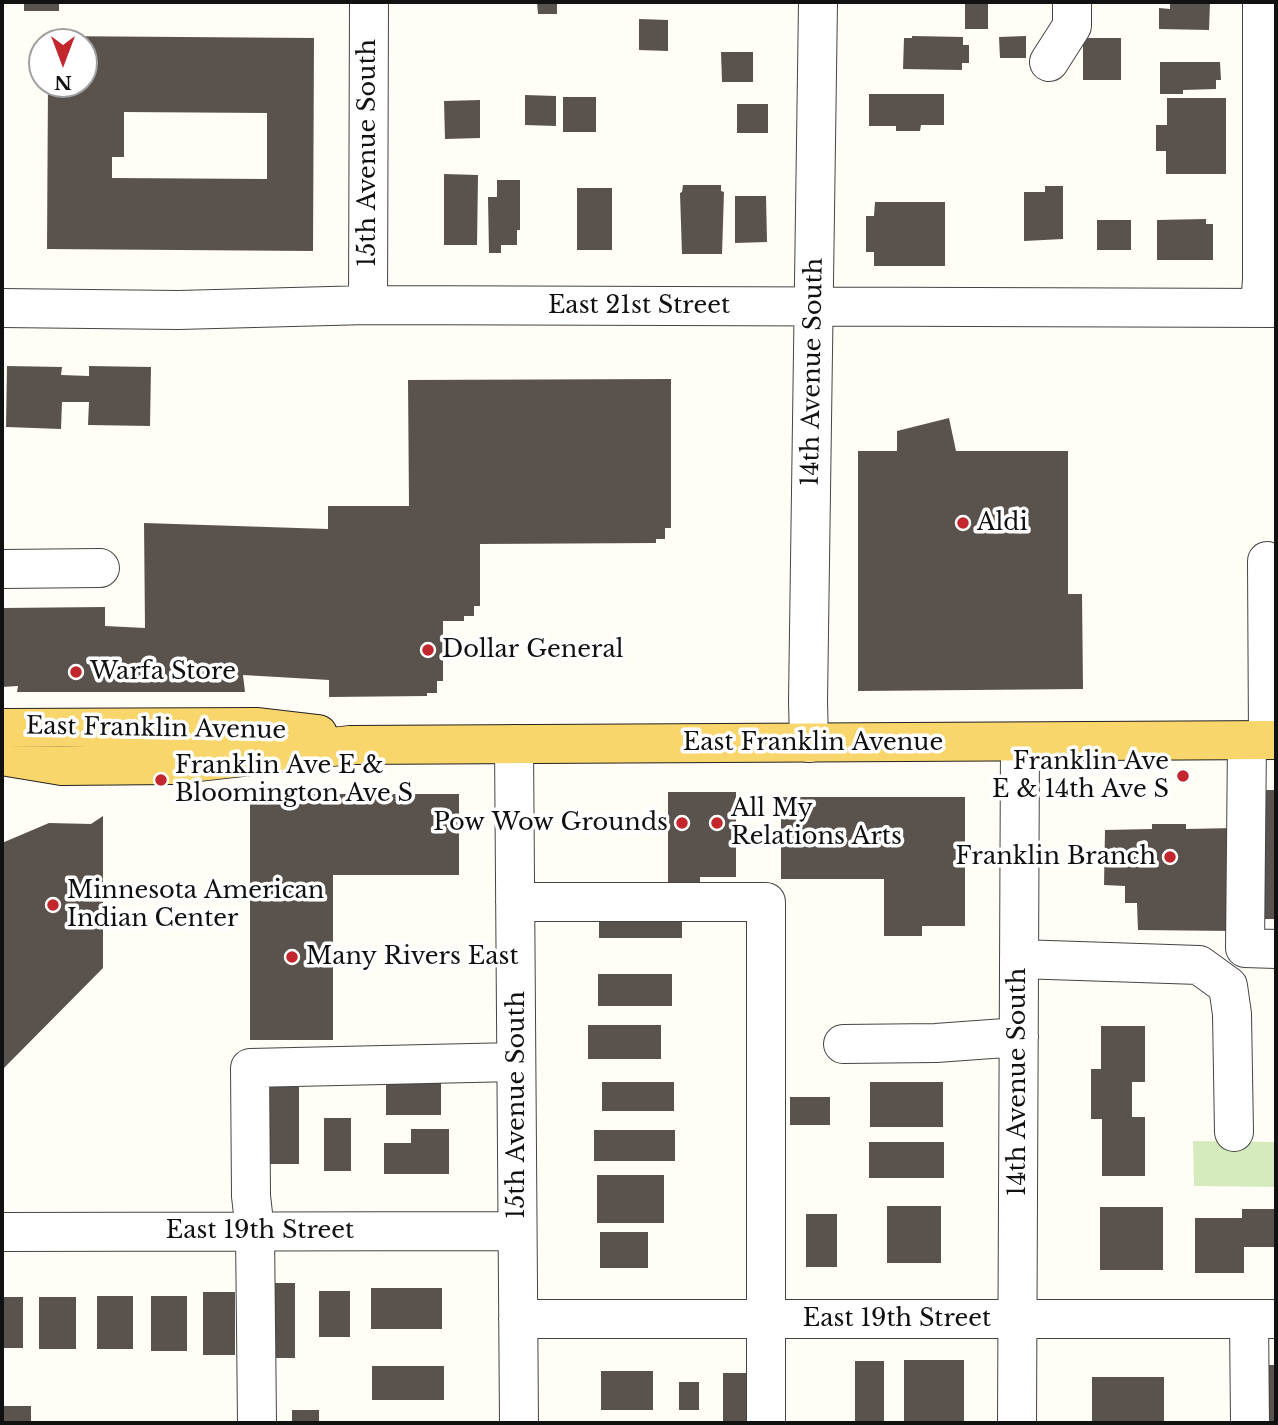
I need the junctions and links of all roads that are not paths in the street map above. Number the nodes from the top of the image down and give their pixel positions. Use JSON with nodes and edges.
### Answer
{"nodes":[{"id":1,"x":369,"y":2,"type":"edge"},
{"id":2,"x":817,"y":2,"type":"edge"},
{"id":3,"x":1072,"y":2,"type":"edge"},
{"id":4,"x":1262,"y":2,"type":"edge"},
{"id":5,"x":1049,"y":62,"type":"dead end"},
{"id":6,"x":368,"y":305,"type":"junction"},
{"id":7,"x":815,"y":307,"type":"junction"},
{"id":8,"x":2,"y":308,"type":"edge"},
{"id":9,"x":1268,"y":308,"type":"edge"},
{"id":10,"x":1266,"y":561,"type":"dead end"},
{"id":11,"x":100,"y":568,"type":"dead end"},
{"id":12,"x":2,"y":569,"type":"edge"},
{"id":13,"x":2,"y":728,"type":"edge"},
{"id":14,"x":1264,"y":740,"type":"edge"},
{"id":15,"x":1020,"y":742,"type":"junction"},
{"id":16,"x":809,"y":743,"type":"junction"},
{"id":17,"x":514,"y":744,"type":"junction"},
{"id":18,"x":350,"y":745,"type":"junction"},
{"id":19,"x":2,"y":756,"type":"edge"},
{"id":20,"x":515,"y":902,"type":"junction"},
{"id":21,"x":1276,"y":948,"type":"edge"},
{"id":22,"x":1019,"y":959,"type":"junction"},
{"id":23,"x":1018,"y":1037,"type":"junction"},
{"id":24,"x":843,"y":1044,"type":"dead end"},
{"id":25,"x":516,"y":1062,"type":"junction"},
{"id":26,"x":1234,"y":1132,"type":"dead end"},
{"id":27,"x":256,"y":1231,"type":"junction"},
{"id":28,"x":517,"y":1231,"type":"junction"},
{"id":29,"x":2,"y":1232,"type":"edge"},
{"id":30,"x":518,"y":1319,"type":"junction"},
{"id":31,"x":766,"y":1319,"type":"junction"},
{"id":32,"x":1017,"y":1319,"type":"junction"},
{"id":33,"x":1263,"y":1319,"type":"edge"},
{"id":34,"x":257,"y":1423,"type":"edge"},
{"id":35,"x":519,"y":1423,"type":"edge"},
{"id":36,"x":766,"y":1423,"type":"edge"},
{"id":37,"x":1017,"y":1423,"type":"edge"},
{"id":38,"x":1250,"y":1423,"type":"edge"}],
"edges":[{"from":1,"to":6,"type":"street","name":"15th Avenue South"},
{"from":2,"to":7,"type":"street","name":"14th Avenue South"},
{"from":3,"to":5,"type":"street"},
{"from":4,"to":9,"type":"street"},
{"from":6,"to":7,"type":"street","name":"East 21st Street"},
{"from":6,"to":8,"type":"street","name":"East 21st Street"},
{"from":7,"to":9,"type":"street","name":"East 21st Street"},
{"from":7,"to":16,"type":"street","name":"14th Avenue South"},
{"from":10,"to":14,"type":"street"},
{"from":11,"to":12,"type":"street"},
{"from":13,"to":18,"type":"main road","name":"East Franklin Avenue"},
{"from":14,"to":15,"type":"main road","name":"East Franklin Avenue"},
{"from":14,"to":21,"type":"street"},
{"from":15,"to":16,"type":"main road","name":"East Franklin Avenue"},
{"from":15,"to":22,"type":"street","name":"14th Avenue South"},
{"from":16,"to":17,"type":"main road","name":"East Franklin Avenue"},
{"from":17,"to":18,"type":"main road","name":"East Franklin Avenue"},
{"from":17,"to":20,"type":"street","name":"15th Avenue South"},
{"from":18,"to":19,"type":"main road","name":"East Franklin Avenue"},
{"from":20,"to":25,"type":"street","name":"15th Avenue South"},
{"from":20,"to":31,"type":"street"},
{"from":22,"to":23,"type":"street","name":"14th Avenue South"},
{"from":22,"to":26,"type":"street"},
{"from":23,"to":24,"type":"street"},
{"from":23,"to":32,"type":"street","name":"14th Avenue South"},
{"from":25,"to":27,"type":"street"},
{"from":25,"to":28,"type":"street","name":"15th Avenue South"},
{"from":27,"to":28,"type":"street","name":"East 19th Street"},
{"from":27,"to":29,"type":"street","name":"East 19th Street"},
{"from":27,"to":34,"type":"street"},
{"from":28,"to":30,"type":"street","name":"15th Avenue South"},
{"from":30,"to":31,"type":"street","name":"East 19th Street"},
{"from":30,"to":35,"type":"street","name":"15th Avenue South"},
{"from":31,"to":32,"type":"street","name":"East 19th Street"},
{"from":31,"to":36,"type":"street"},
{"from":32,"to":33,"type":"street","name":"East 19th Street"},
{"from":32,"to":37,"type":"street","name":"14th Avenue South"},
{"from":33,"to":38,"type":"street"}]}
